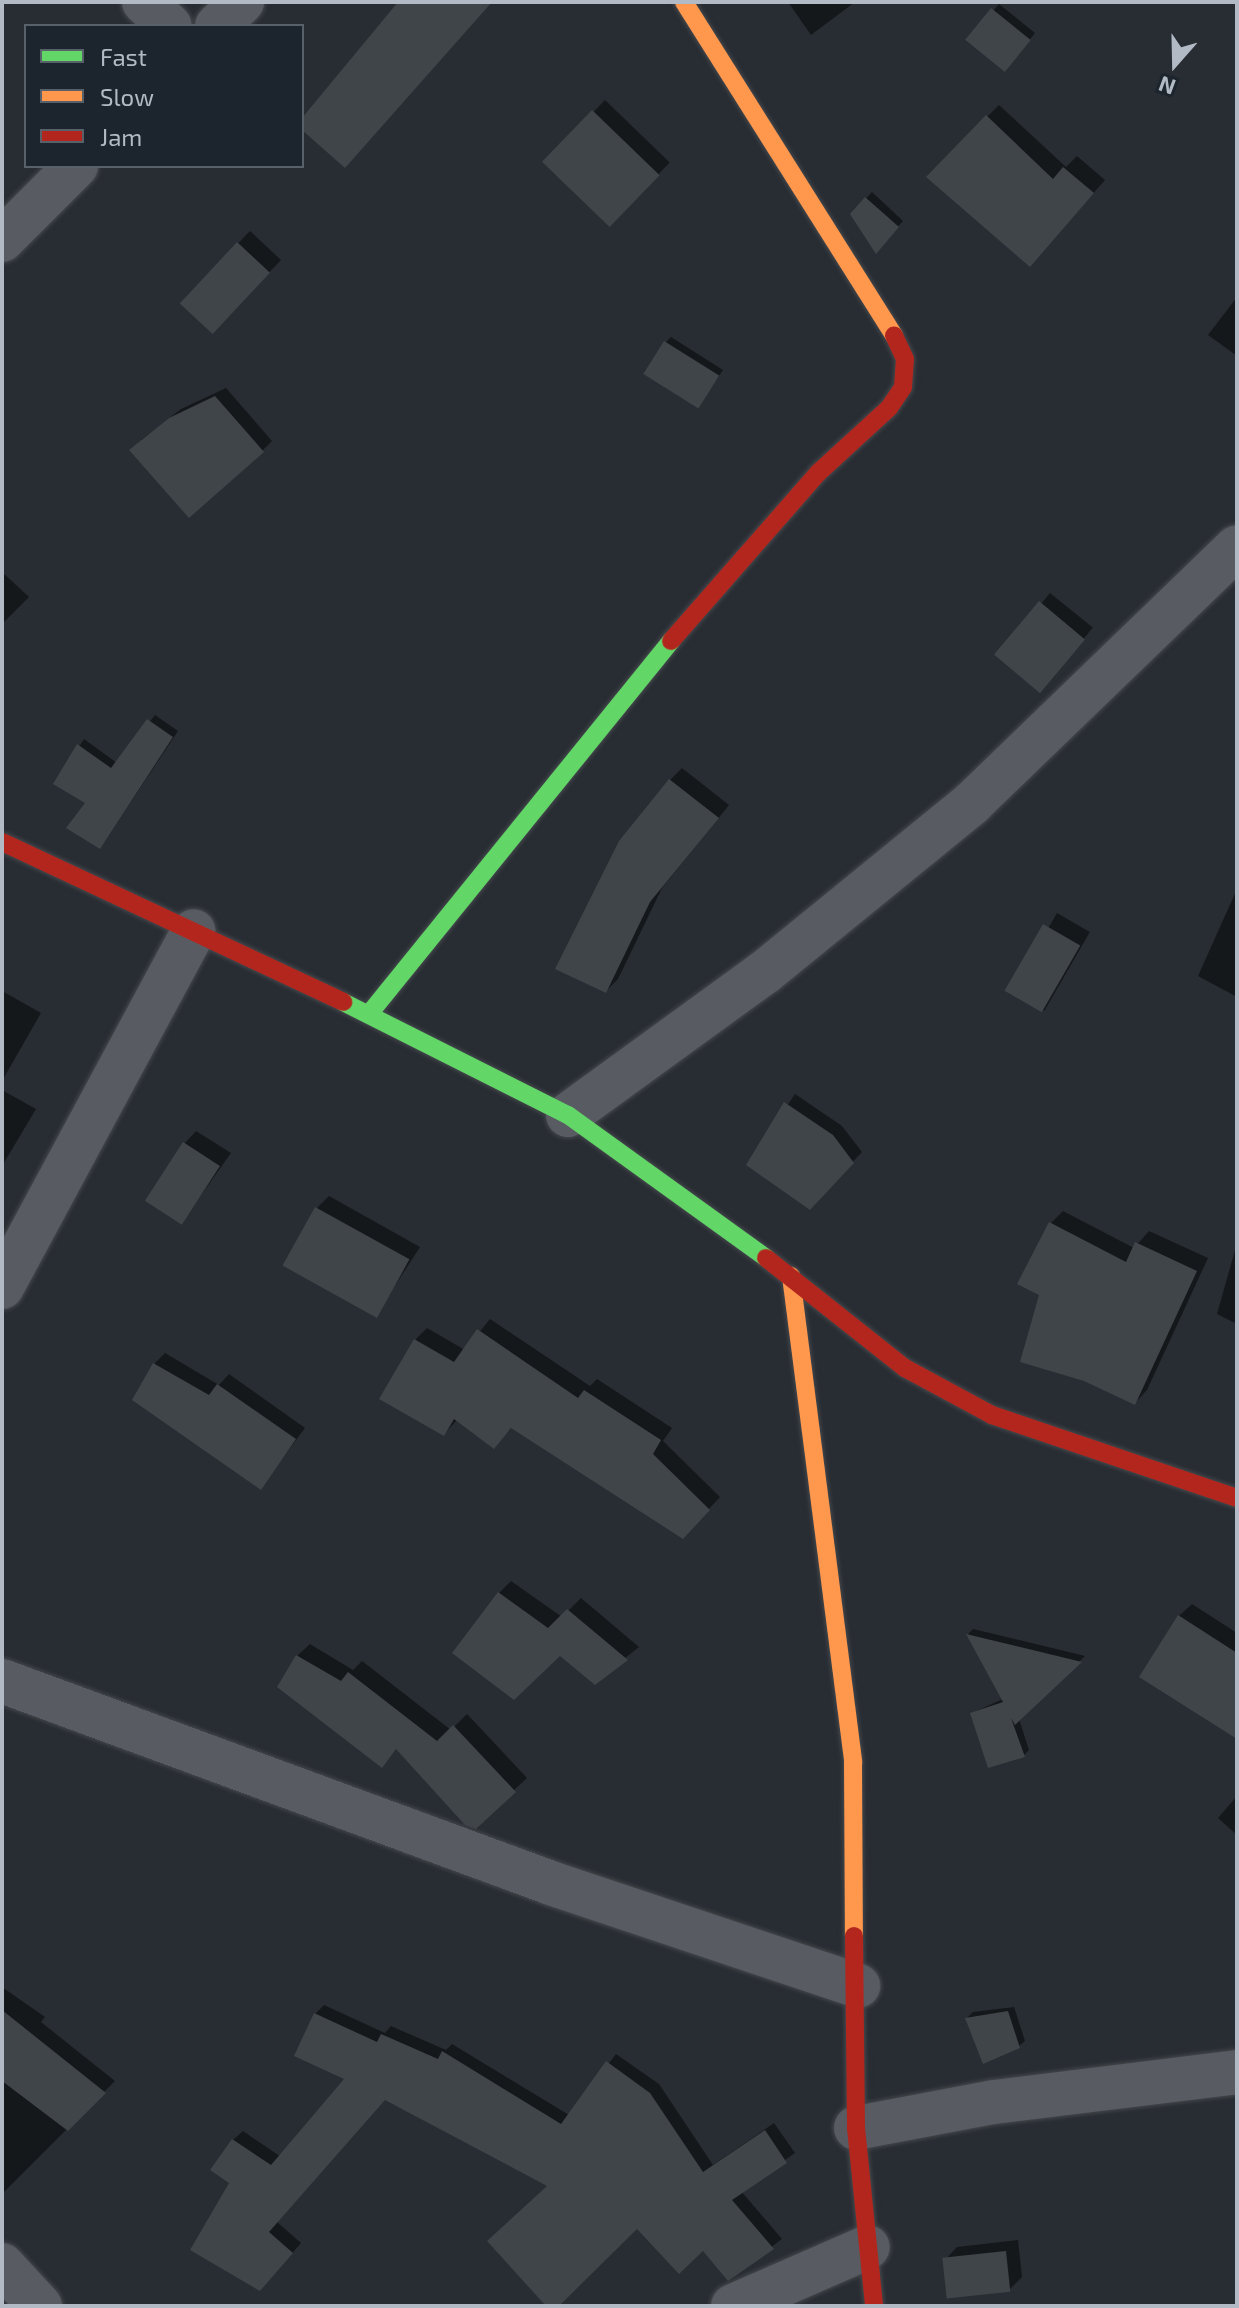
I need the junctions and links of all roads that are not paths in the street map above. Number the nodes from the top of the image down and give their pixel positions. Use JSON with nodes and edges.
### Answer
{"nodes":[{"id":1,"x":144,"y":2,"type":"edge"},
{"id":2,"x":242,"y":2,"type":"edge"},
{"id":3,"x":684,"y":2,"type":"edge"},
{"id":4,"x":168,"y":24,"type":"edge"},
{"id":5,"x":219,"y":24,"type":"edge"},
{"id":6,"x":74,"y":168,"type":"edge"},
{"id":7,"x":2,"y":240,"type":"edge"},
{"id":8,"x":1237,"y":547,"type":"edge"},
{"id":9,"x":2,"y":842,"type":"edge"},
{"id":10,"x":194,"y":931,"type":"junction"},
{"id":11,"x":369,"y":1014,"type":"junction"},
{"id":12,"x":568,"y":1115,"type":"junction"},
{"id":13,"x":791,"y":1276,"type":"junction"},
{"id":14,"x":2,"y":1287,"type":"edge"},
{"id":15,"x":1237,"y":1498,"type":"edge"},
{"id":16,"x":2,"y":1681,"type":"edge"},
{"id":17,"x":858,"y":1986,"type":"junction"},
{"id":18,"x":1237,"y":2072,"type":"edge"},
{"id":19,"x":856,"y":2128,"type":"junction"},
{"id":20,"x":868,"y":2247,"type":"junction"},
{"id":21,"x":2,"y":2265,"type":"edge"},
{"id":22,"x":40,"y":2306,"type":"edge"},
{"id":23,"x":733,"y":2306,"type":"edge"},
{"id":24,"x":874,"y":2306,"type":"edge"}],
"edges":[{"from":1,"to":4,"type":"street"},
{"from":2,"to":5,"type":"street"},
{"from":3,"to":11,"type":"street"},
{"from":6,"to":7,"type":"street"},
{"from":8,"to":12,"type":"street"},
{"from":9,"to":10,"type":"street"},
{"from":10,"to":11,"type":"street"},
{"from":10,"to":14,"type":"street"},
{"from":11,"to":12,"type":"street"},
{"from":12,"to":13,"type":"street"},
{"from":13,"to":15,"type":"street"},
{"from":13,"to":17,"type":"street"},
{"from":16,"to":17,"type":"street"},
{"from":17,"to":19,"type":"street"},
{"from":18,"to":19,"type":"street"},
{"from":19,"to":20,"type":"street"},
{"from":20,"to":23,"type":"street"},
{"from":20,"to":24,"type":"street"},
{"from":21,"to":22,"type":"street"}]}
